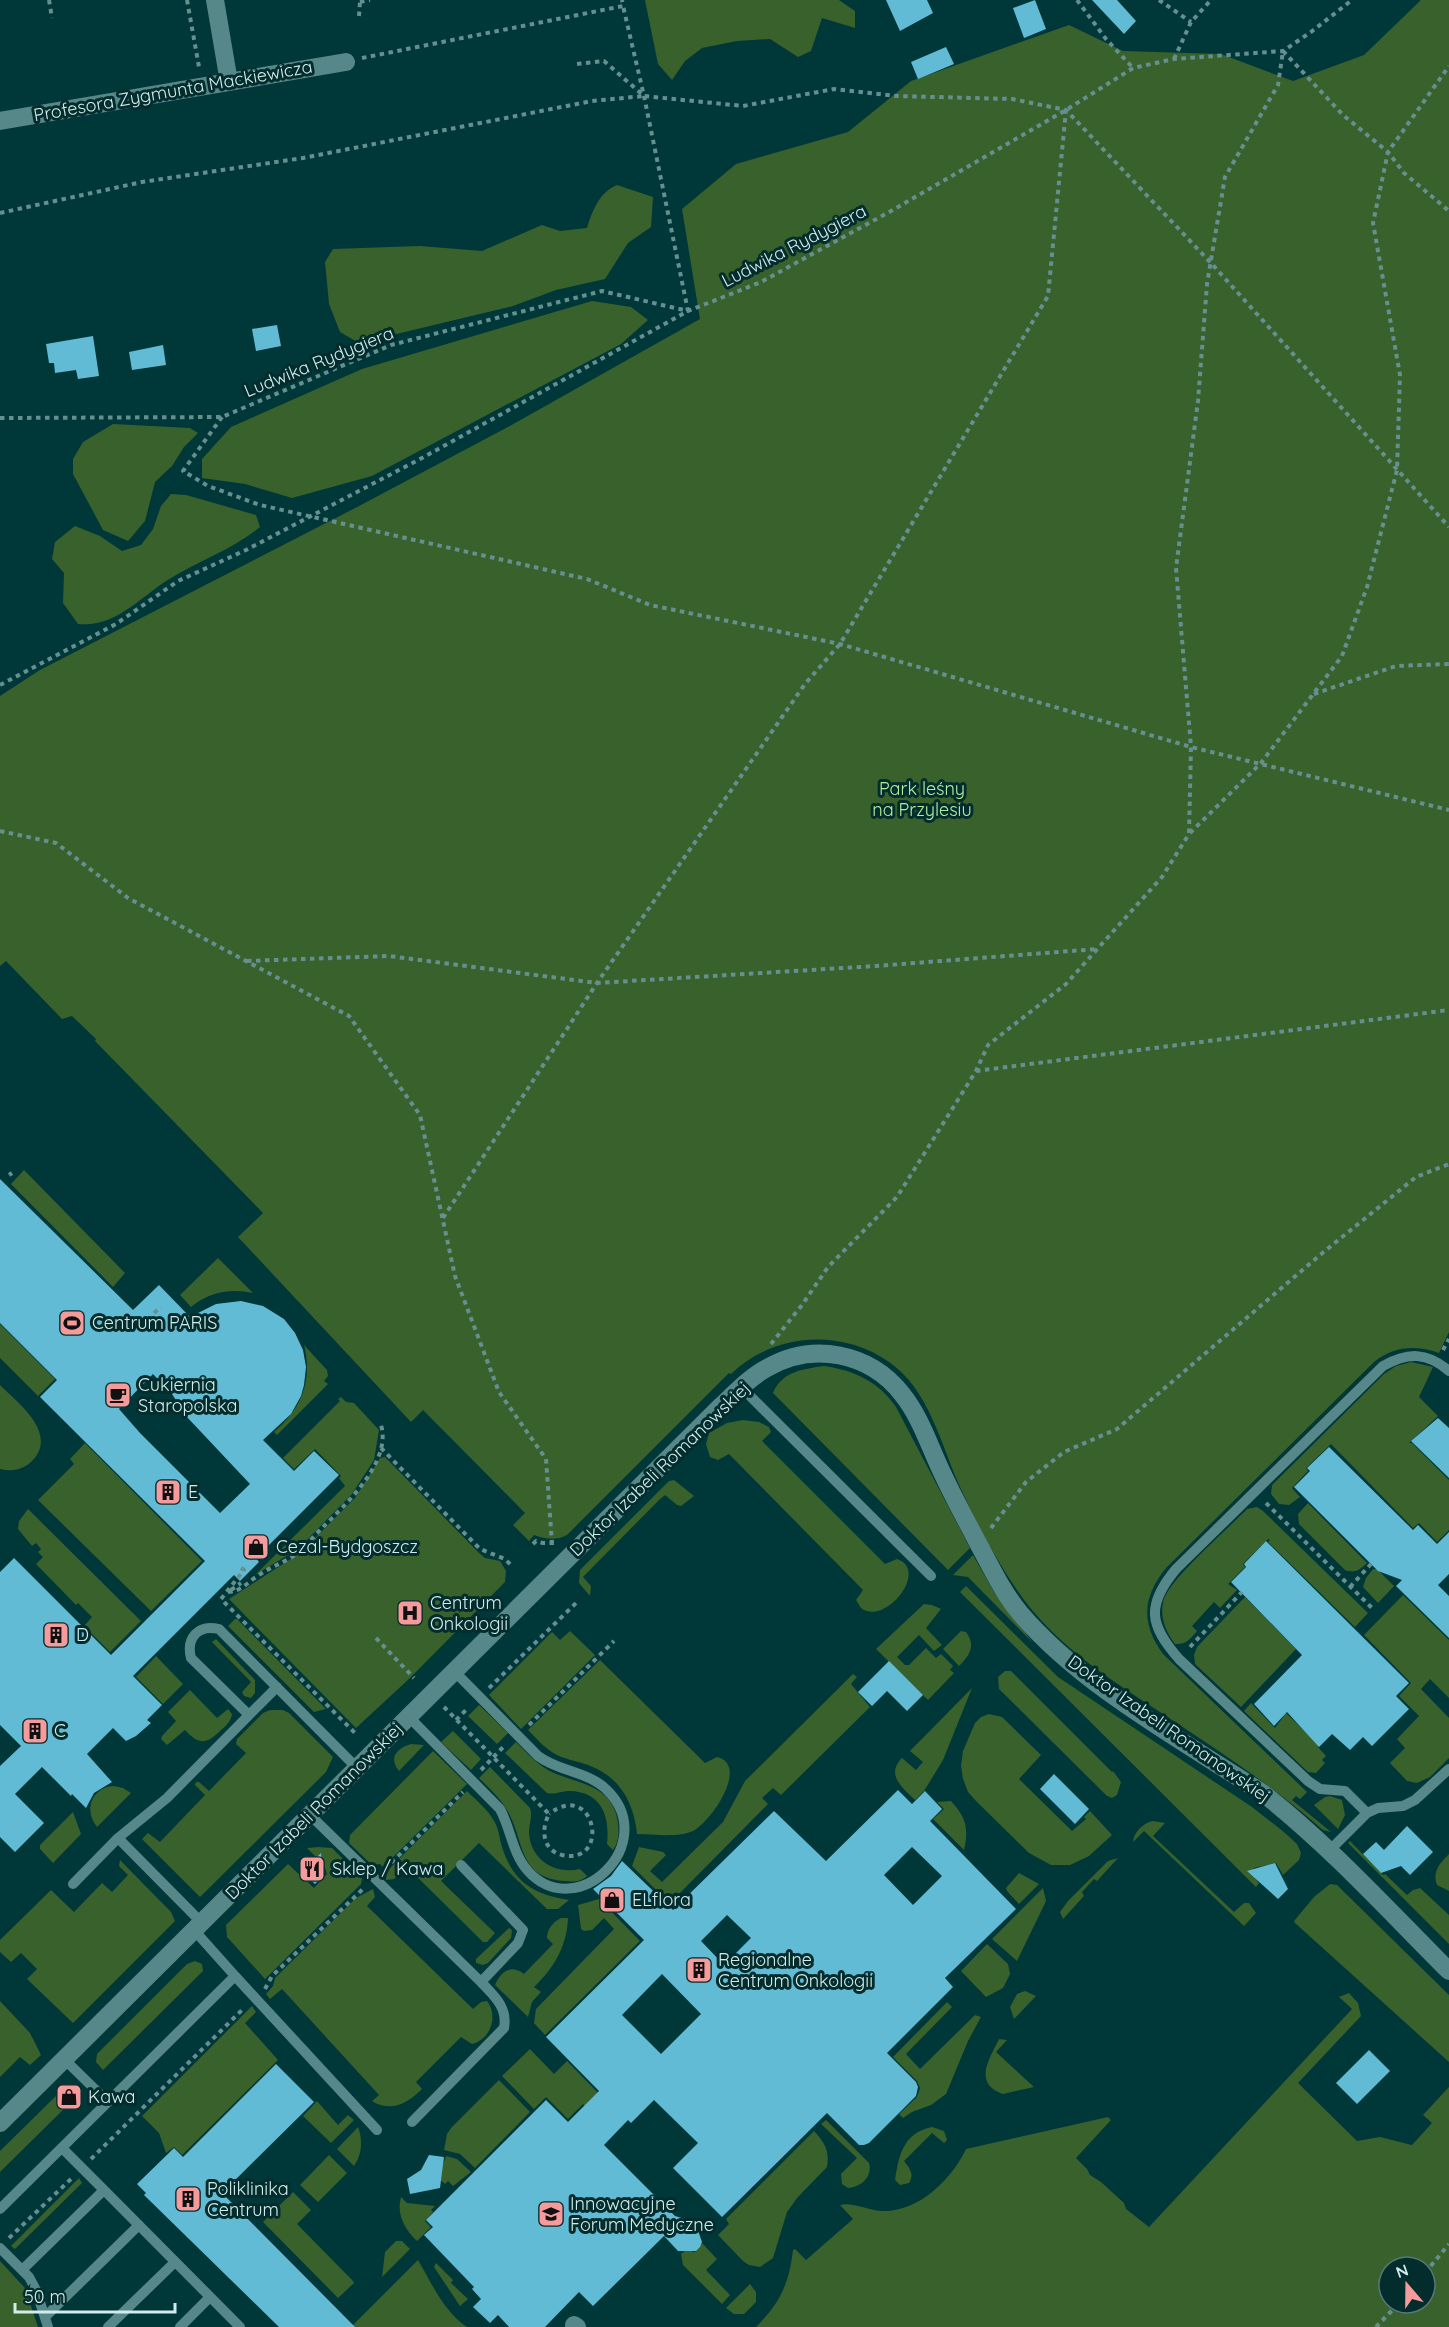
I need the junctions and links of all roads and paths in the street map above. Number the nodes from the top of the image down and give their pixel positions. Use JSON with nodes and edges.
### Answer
{"nodes":[{"id":1,"x":49,"y":0,"type":"edge"},
{"id":2,"x":187,"y":0,"type":"edge"},
{"id":3,"x":215,"y":0,"type":"edge"},
{"id":4,"x":370,"y":0,"type":"edge"},
{"id":5,"x":622,"y":0,"type":"edge"},
{"id":6,"x":1077,"y":0,"type":"edge"},
{"id":7,"x":1159,"y":0,"type":"edge"},
{"id":8,"x":1211,"y":0,"type":"edge"},
{"id":9,"x":1352,"y":0,"type":"edge"},
{"id":10,"x":360,"y":1,"type":"edge"},
{"id":11,"x":623,"y":6,"type":"junction"},
{"id":12,"x":359,"y":16,"type":"dead end"},
{"id":13,"x":52,"y":18,"type":"dead end"},
{"id":14,"x":1191,"y":22,"type":"junction"},
{"id":15,"x":1283,"y":51,"type":"junction"},
{"id":16,"x":1174,"y":59,"type":"junction"},
{"id":17,"x":346,"y":62,"type":"joint"},
{"id":18,"x":226,"y":63,"type":"junction"},
{"id":19,"x":577,"y":64,"type":"dead end"},
{"id":20,"x":1449,"y":66,"type":"edge"},
{"id":21,"x":1133,"y":68,"type":"junction"},
{"id":22,"x":229,"y":82,"type":"junction"},
{"id":23,"x":644,"y":96,"type":"junction"},
{"id":24,"x":1066,"y":110,"type":"junction"},
{"id":25,"x":0,"y":121,"type":"edge"},
{"id":26,"x":1388,"y":152,"type":"junction"},
{"id":27,"x":1449,"y":211,"type":"edge"},
{"id":28,"x":0,"y":213,"type":"edge"},
{"id":29,"x":1211,"y":264,"type":"junction"},
{"id":30,"x":688,"y":311,"type":"junction"},
{"id":31,"x":222,"y":417,"type":"junction"},
{"id":32,"x":0,"y":418,"type":"edge"},
{"id":33,"x":1397,"y":470,"type":"junction"},
{"id":34,"x":312,"y":517,"type":"junction"},
{"id":35,"x":1449,"y":527,"type":"edge"},
{"id":36,"x":840,"y":644,"type":"junction"},
{"id":37,"x":1449,"y":663,"type":"edge"},
{"id":38,"x":0,"y":685,"type":"edge"},
{"id":39,"x":1313,"y":694,"type":"junction"},
{"id":40,"x":1191,"y":747,"type":"junction"},
{"id":41,"x":1261,"y":764,"type":"junction"},
{"id":42,"x":1449,"y":810,"type":"edge"},
{"id":43,"x":0,"y":831,"type":"edge"},
{"id":44,"x":1189,"y":834,"type":"junction"},
{"id":45,"x":1097,"y":949,"type":"junction"},
{"id":46,"x":246,"y":961,"type":"junction"},
{"id":47,"x":597,"y":983,"type":"junction"},
{"id":48,"x":1449,"y":1010,"type":"edge"},
{"id":49,"x":976,"y":1071,"type":"junction"},
{"id":50,"x":1449,"y":1164,"type":"edge"},
{"id":51,"x":443,"y":1218,"type":"junction"},
{"id":52,"x":161,"y":1307,"type":"dead end"},
{"id":53,"x":154,"y":1313,"type":"dead end"},
{"id":54,"x":178,"y":1324,"type":"dead end"},
{"id":55,"x":171,"y":1331,"type":"dead end"},
{"id":56,"x":762,"y":1349,"type":"dead end"},
{"id":57,"x":1449,"y":1371,"type":"edge"},
{"id":58,"x":741,"y":1387,"type":"junction"},
{"id":59,"x":381,"y":1425,"type":"dead end"},
{"id":60,"x":381,"y":1448,"type":"junction"},
{"id":61,"x":1255,"y":1492,"type":"junction"},
{"id":62,"x":552,"y":1544,"type":"dead end"},
{"id":63,"x":979,"y":1544,"type":"junction"},
{"id":64,"x":1371,"y":1564,"type":"dead end"},
{"id":65,"x":511,"y":1565,"type":"dead end"},
{"id":66,"x":241,"y":1568,"type":"dead end"},
{"id":67,"x":931,"y":1576,"type":"dead end"},
{"id":68,"x":241,"y":1583,"type":"dead end"},
{"id":69,"x":1350,"y":1587,"type":"junction"},
{"id":70,"x":228,"y":1592,"type":"junction"},
{"id":71,"x":1242,"y":1592,"type":"dead end"},
{"id":72,"x":576,"y":1603,"type":"dead end"},
{"id":73,"x":1374,"y":1610,"type":"dead end"},
{"id":74,"x":376,"y":1638,"type":"dead end"},
{"id":75,"x":614,"y":1641,"type":"dead end"},
{"id":76,"x":1179,"y":1659,"type":"junction"},
{"id":77,"x":454,"y":1671,"type":"junction"},
{"id":78,"x":414,"y":1678,"type":"dead end"},
{"id":79,"x":278,"y":1687,"type":"junction"},
{"id":80,"x":479,"y":1697,"type":"junction"},
{"id":81,"x":443,"y":1707,"type":"dead end"},
{"id":82,"x":249,"y":1715,"type":"junction"},
{"id":83,"x":409,"y":1717,"type":"junction"},
{"id":84,"x":456,"y":1720,"type":"junction"},
{"id":85,"x":357,"y":1735,"type":"dead end"},
{"id":86,"x":517,"y":1735,"type":"junction"},
{"id":87,"x":494,"y":1757,"type":"junction"},
{"id":88,"x":357,"y":1768,"type":"junction"},
{"id":89,"x":1449,"y":1769,"type":"edge"},
{"id":90,"x":473,"y":1780,"type":"junction"},
{"id":91,"x":1367,"y":1813,"type":"junction"},
{"id":92,"x":309,"y":1814,"type":"junction"},
{"id":93,"x":549,"y":1814,"type":"junction"},
{"id":94,"x":118,"y":1838,"type":"junction"},
{"id":95,"x":1329,"y":1851,"type":"junction"},
{"id":96,"x":460,"y":1865,"type":"dead end"},
{"id":97,"x":375,"y":1879,"type":"junction"},
{"id":98,"x":73,"y":1884,"type":"dead end"},
{"id":99,"x":198,"y":1927,"type":"junction"},
{"id":100,"x":1449,"y":1971,"type":"edge"},
{"id":101,"x":236,"y":1976,"type":"junction"},
{"id":102,"x":481,"y":1982,"type":"junction"},
{"id":103,"x":256,"y":1996,"type":"junction"},
{"id":104,"x":64,"y":2059,"type":"junction"},
{"id":105,"x":108,"y":2102,"type":"junction"},
{"id":106,"x":412,"y":2122,"type":"dead end"},
{"id":107,"x":0,"y":2123,"type":"edge"},
{"id":108,"x":377,"y":2130,"type":"dead end"},
{"id":109,"x":62,"y":2148,"type":"junction"},
{"id":110,"x":82,"y":2168,"type":"junction"},
{"id":111,"x":104,"y":2190,"type":"junction"},
{"id":112,"x":0,"y":2209,"type":"edge"},
{"id":113,"x":139,"y":2225,"type":"junction"},
{"id":114,"x":8,"y":2239,"type":"dead end"},
{"id":115,"x":1449,"y":2244,"type":"edge"},
{"id":116,"x":0,"y":2248,"type":"edge"},
{"id":117,"x":1437,"y":2258,"type":"edge"},
{"id":118,"x":175,"y":2262,"type":"junction"},
{"id":119,"x":22,"y":2270,"type":"junction"},
{"id":120,"x":210,"y":2297,"type":"junction"},
{"id":121,"x":1388,"y":2315,"type":"edge"},
{"id":122,"x":47,"y":2322,"type":"edge"},
{"id":123,"x":108,"y":2327,"type":"edge"},
{"id":124,"x":180,"y":2327,"type":"edge"},
{"id":125,"x":240,"y":2327,"type":"edge"},
{"id":126,"x":1376,"y":2327,"type":"edge"}],
"edges":[{"from":1,"to":13,"type":"path"},
{"from":2,"to":18,"type":"path"},
{"from":3,"to":18,"type":"street"},
{"from":4,"to":10,"type":"path"},
{"from":5,"to":11,"type":"path"},
{"from":6,"to":21,"type":"path"},
{"from":7,"to":14,"type":"path"},
{"from":8,"to":14,"type":"path"},
{"from":9,"to":15,"type":"path","name":"Ludwika Rydygiera"},
{"from":10,"to":12,"type":"path"},
{"from":11,"to":17,"type":"path"},
{"from":11,"to":23,"type":"path"},
{"from":14,"to":16,"type":"path"},
{"from":15,"to":16,"type":"path","name":"Ludwika Rydygiera"},
{"from":15,"to":26,"type":"path"},
{"from":15,"to":29,"type":"path"},
{"from":16,"to":21,"type":"path","name":"Ludwika Rydygiera"},
{"from":17,"to":22,"type":"street","name":"Profesora Zygmunta Mackiewicza"},
{"from":18,"to":22,"type":"street"},
{"from":19,"to":23,"type":"path"},
{"from":20,"to":26,"type":"path"},
{"from":21,"to":24,"type":"path","name":"Ludwika Rydygiera"},
{"from":22,"to":25,"type":"street","name":"Profesora Zygmunta Mackiewicza"},
{"from":23,"to":24,"type":"path"},
{"from":23,"to":28,"type":"path"},
{"from":23,"to":30,"type":"path"},
{"from":24,"to":29,"type":"path"},
{"from":24,"to":30,"type":"path","name":"Ludwika Rydygiera"},
{"from":24,"to":36,"type":"path"},
{"from":26,"to":27,"type":"path"},
{"from":26,"to":33,"type":"path"},
{"from":29,"to":33,"type":"path"},
{"from":29,"to":40,"type":"path"},
{"from":30,"to":31,"type":"path","name":"Ludwika Rydygiera"},
{"from":30,"to":34,"type":"path"},
{"from":31,"to":32,"type":"path","name":"Ludwika Rydygiera"},
{"from":31,"to":34,"type":"path"},
{"from":33,"to":35,"type":"path"},
{"from":33,"to":39,"type":"path"},
{"from":34,"to":36,"type":"path"},
{"from":34,"to":38,"type":"path"},
{"from":36,"to":40,"type":"path"},
{"from":36,"to":47,"type":"path"},
{"from":37,"to":39,"type":"path"},
{"from":39,"to":41,"type":"path"},
{"from":40,"to":41,"type":"path"},
{"from":40,"to":44,"type":"path"},
{"from":41,"to":42,"type":"path"},
{"from":41,"to":44,"type":"path"},
{"from":43,"to":46,"type":"path"},
{"from":44,"to":45,"type":"path"},
{"from":45,"to":47,"type":"path"},
{"from":45,"to":49,"type":"path"},
{"from":46,"to":47,"type":"path"},
{"from":46,"to":51,"type":"path"},
{"from":47,"to":51,"type":"path"},
{"from":48,"to":49,"type":"path"},
{"from":49,"to":56,"type":"path"},
{"from":50,"to":63,"type":"path"},
{"from":51,"to":62,"type":"path"},
{"from":52,"to":53,"type":"path"},
{"from":54,"to":55,"type":"path"},
{"from":57,"to":61,"type":"lane"},
{"from":58,"to":63,"type":"street","name":"Doktor Izabeli Romanowskiej"},
{"from":58,"to":67,"type":"lane"},
{"from":58,"to":77,"type":"street","name":"Doktor Izabeli Romanowskiej"},
{"from":59,"to":60,"type":"path"},
{"from":60,"to":65,"type":"path"},
{"from":60,"to":70,"type":"path"},
{"from":61,"to":69,"type":"path"},
{"from":61,"to":76,"type":"lane"},
{"from":63,"to":95,"type":"street","name":"Doktor Izabeli Romanowskiej"},
{"from":64,"to":69,"type":"path"},
{"from":66,"to":70,"type":"path"},
{"from":68,"to":70,"type":"path"},
{"from":69,"to":73,"type":"path"},
{"from":70,"to":85,"type":"path"},
{"from":71,"to":76,"type":"path"},
{"from":72,"to":80,"type":"path"},
{"from":74,"to":78,"type":"path"},
{"from":75,"to":86,"type":"path"},
{"from":76,"to":91,"type":"lane"},
{"from":77,"to":80,"type":"lane"},
{"from":77,"to":83,"type":"street","name":"Doktor Izabeli Romanowskiej"},
{"from":79,"to":82,"type":"lane"},
{"from":79,"to":82,"type":"lane"},
{"from":79,"to":88,"type":"lane"},
{"from":80,"to":84,"type":"path"},
{"from":80,"to":86,"type":"lane"},
{"from":81,"to":84,"type":"path"},
{"from":82,"to":94,"type":"lane"},
{"from":83,"to":88,"type":"street","name":"Doktor Izabeli Romanowskiej"},
{"from":83,"to":90,"type":"lane"},
{"from":84,"to":87,"type":"path"},
{"from":86,"to":87,"type":"path"},
{"from":86,"to":90,"type":"lane"},
{"from":87,"to":90,"type":"path"},
{"from":87,"to":93,"type":"path"},
{"from":88,"to":92,"type":"street","name":"Doktor Izabeli Romanowskiej"},
{"from":89,"to":91,"type":"lane"},
{"from":90,"to":97,"type":"path"},
{"from":91,"to":95,"type":"lane"},
{"from":92,"to":97,"type":"lane"},
{"from":92,"to":99,"type":"street","name":"Doktor Izabeli Romanowskiej"},
{"from":93,"to":93,"type":"path"},
{"from":94,"to":98,"type":"lane"},
{"from":94,"to":99,"type":"lane"},
{"from":95,"to":100,"type":"street","name":"Doktor Izabeli Romanowskiej"},
{"from":96,"to":102,"type":"lane"},
{"from":97,"to":102,"type":"lane"},
{"from":97,"to":103,"type":"path"},
{"from":99,"to":101,"type":"lane"},
{"from":99,"to":104,"type":"street","name":"Doktor Izabeli Romanowskiej"},
{"from":101,"to":103,"type":"lane"},
{"from":101,"to":105,"type":"lane"},
{"from":102,"to":106,"type":"lane"},
{"from":103,"to":108,"type":"lane"},
{"from":103,"to":110,"type":"path"},
{"from":104,"to":105,"type":"lane"},
{"from":104,"to":107,"type":"street","name":"Doktor Izabeli Romanowskiej"},
{"from":105,"to":109,"type":"lane"},
{"from":109,"to":110,"type":"lane"},
{"from":109,"to":112,"type":"lane"},
{"from":110,"to":111,"type":"lane"},
{"from":110,"to":114,"type":"path"},
{"from":111,"to":113,"type":"lane"},
{"from":111,"to":119,"type":"lane"},
{"from":113,"to":118,"type":"lane"},
{"from":113,"to":122,"type":"lane"},
{"from":115,"to":117,"type":"path"},
{"from":116,"to":119,"type":"lane"},
{"from":118,"to":120,"type":"lane"},
{"from":118,"to":123,"type":"lane"},
{"from":119,"to":122,"type":"lane"},
{"from":120,"to":124,"type":"lane"},
{"from":120,"to":125,"type":"lane"},
{"from":121,"to":126,"type":"path"}]}
